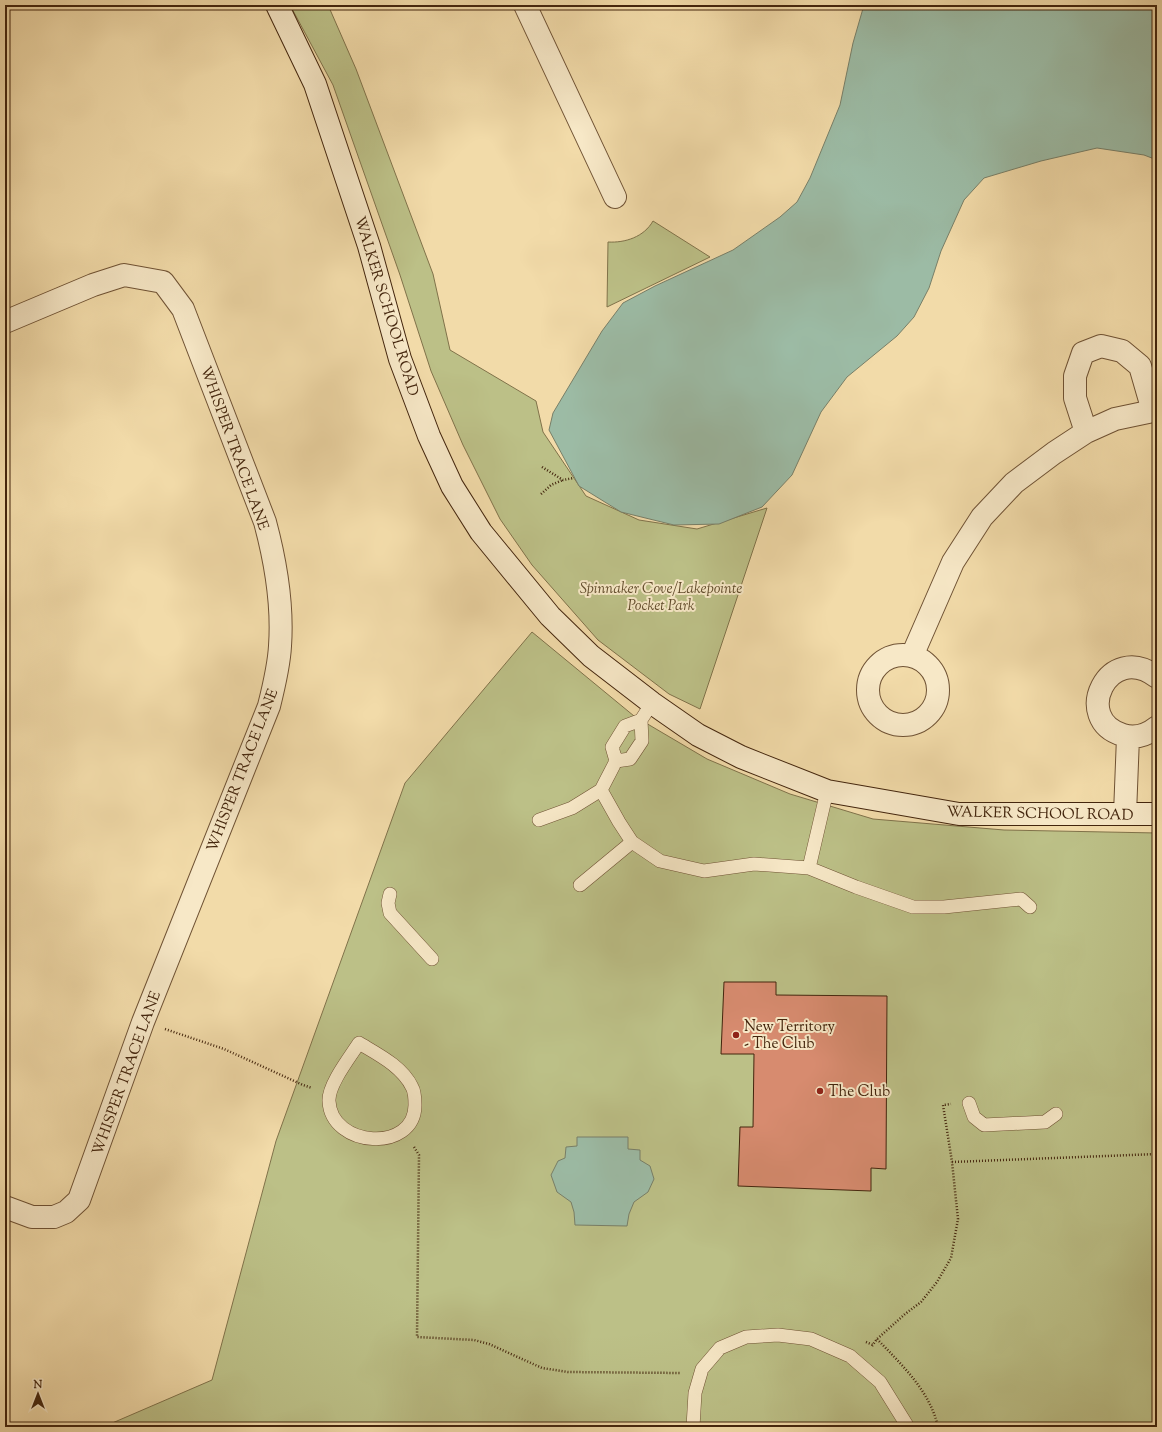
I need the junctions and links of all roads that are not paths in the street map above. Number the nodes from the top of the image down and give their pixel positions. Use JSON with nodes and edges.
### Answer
{"nodes":[{"id":1,"x":277,"y":5,"type":"edge"},
{"id":2,"x":525,"y":5,"type":"edge"},
{"id":3,"x":615,"y":197,"type":"dead end"},
{"id":4,"x":5,"y":322,"type":"edge"},
{"id":5,"x":1155,"y":411,"type":"edge"},
{"id":6,"x":1086,"y":432,"type":"junction"},
{"id":7,"x":912,"y":656,"type":"dead end"},
{"id":8,"x":1154,"y":668,"type":"edge"},
{"id":9,"x":646,"y":711,"type":"junction"},
{"id":10,"x":1157,"y":727,"type":"edge"},
{"id":11,"x":1128,"y":737,"type":"junction"},
{"id":12,"x":616,"y":761,"type":"junction"},
{"id":13,"x":601,"y":790,"type":"junction"},
{"id":14,"x":827,"y":791,"type":"junction"},
{"id":15,"x":1125,"y":814,"type":"junction"},
{"id":16,"x":1157,"y":814,"type":"edge"},
{"id":17,"x":539,"y":820,"type":"dead end"},
{"id":18,"x":632,"y":842,"type":"junction"},
{"id":19,"x":809,"y":868,"type":"junction"},
{"id":20,"x":580,"y":885,"type":"dead end"},
{"id":21,"x":390,"y":894,"type":"dead end"},
{"id":22,"x":1030,"y":907,"type":"dead end"},
{"id":23,"x":432,"y":959,"type":"dead end"},
{"id":24,"x":970,"y":1103,"type":"road end"},
{"id":25,"x":1056,"y":1114,"type":"dead end"},
{"id":26,"x":403,"y":1130,"type":"joint"},
{"id":27,"x":5,"y":1207,"type":"edge"},
{"id":28,"x":693,"y":1427,"type":"edge"},
{"id":29,"x":908,"y":1427,"type":"edge"}],
"edges":[{"from":1,"to":9,"type":"street","name":"WALKER SCHOOL ROAD"},
{"from":2,"to":3,"type":"street"},
{"from":4,"to":27,"type":"street","name":"WHISPER TRACE LANE"},
{"from":5,"to":6,"type":"street"},
{"from":5,"to":6,"type":"street"},
{"from":6,"to":7,"type":"street"},
{"from":8,"to":11,"type":"street"},
{"from":9,"to":12,"type":"lane"},
{"from":9,"to":12,"type":"lane"},
{"from":9,"to":14,"type":"street","name":"WALKER SCHOOL ROAD"},
{"from":10,"to":11,"type":"street"},
{"from":11,"to":15,"type":"street"},
{"from":12,"to":13,"type":"lane"},
{"from":13,"to":17,"type":"lane"},
{"from":13,"to":18,"type":"lane"},
{"from":14,"to":15,"type":"street","name":"WALKER SCHOOL ROAD"},
{"from":14,"to":19,"type":"lane"},
{"from":15,"to":16,"type":"street","name":"WALKER SCHOOL ROAD"},
{"from":18,"to":19,"type":"lane"},
{"from":18,"to":20,"type":"lane"},
{"from":19,"to":22,"type":"lane"},
{"from":21,"to":23,"type":"lane"},
{"from":24,"to":25,"type":"lane"},
{"from":26,"to":26,"type":"lane"},
{"from":28,"to":29,"type":"lane"}]}
